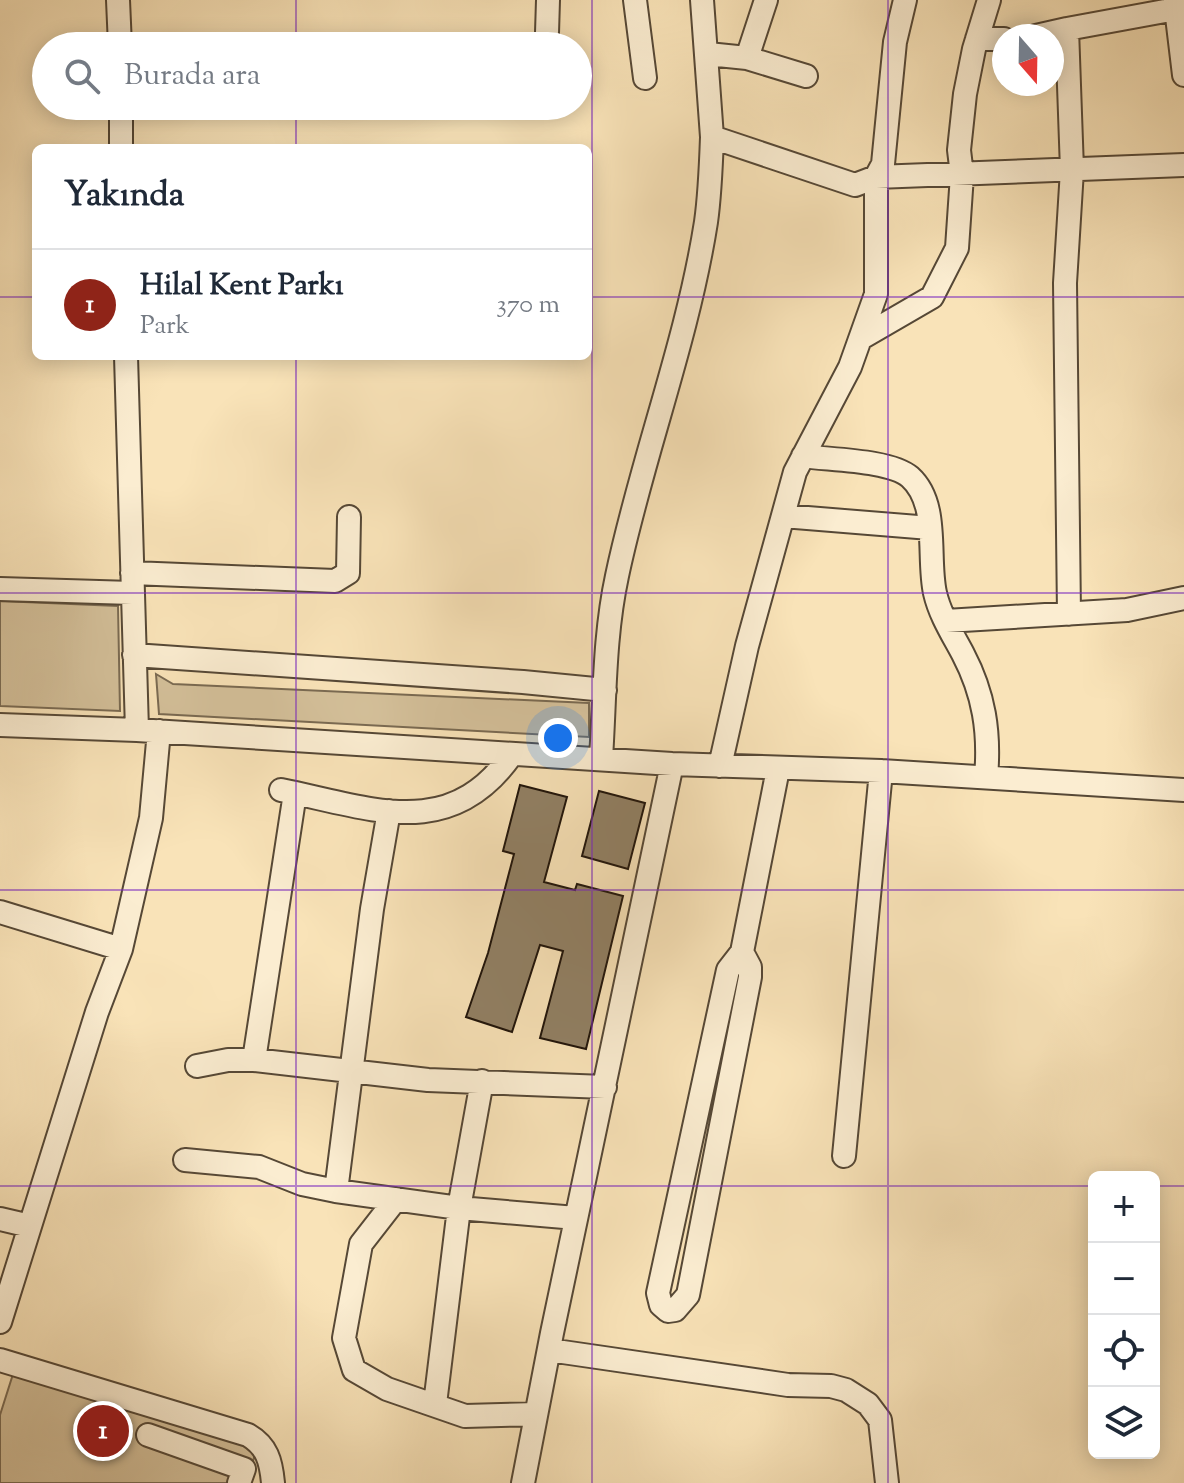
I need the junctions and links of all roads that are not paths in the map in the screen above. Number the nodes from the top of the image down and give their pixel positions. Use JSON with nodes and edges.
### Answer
{"nodes":[{"id":1,"x":118,"y":0,"type":"edge"},
{"id":2,"x":548,"y":0,"type":"edge"},
{"id":3,"x":635,"y":0,"type":"edge"},
{"id":4,"x":702,"y":0,"type":"edge"},
{"id":5,"x":766,"y":0,"type":"edge"},
{"id":6,"x":905,"y":0,"type":"edge"},
{"id":7,"x":989,"y":0,"type":"edge"},
{"id":8,"x":1176,"y":4,"type":"edge"},
{"id":9,"x":1067,"y":29,"type":"junction"},
{"id":10,"x":1064,"y":30,"type":"edge"},
{"id":11,"x":119,"y":32,"type":"edge"},
{"id":12,"x":547,"y":32,"type":"edge"},
{"id":13,"x":977,"y":39,"type":"junction"},
{"id":14,"x":992,"y":39,"type":"edge"},
{"id":15,"x":708,"y":54,"type":"junction"},
{"id":16,"x":747,"y":58,"type":"junction"},
{"id":17,"x":1184,"y":75,"type":"edge"},
{"id":18,"x":806,"y":76,"type":"dead end"},
{"id":19,"x":645,"y":78,"type":"dead end"},
{"id":20,"x":121,"y":120,"type":"edge"},
{"id":21,"x":712,"y":137,"type":"junction"},
{"id":22,"x":121,"y":144,"type":"edge"},
{"id":23,"x":1184,"y":165,"type":"edge"},
{"id":24,"x":1072,"y":170,"type":"junction"},
{"id":25,"x":962,"y":175,"type":"junction"},
{"id":26,"x":876,"y":177,"type":"junction"},
{"id":27,"x":863,"y":337,"type":"junction"},
{"id":28,"x":126,"y":360,"type":"edge"},
{"id":29,"x":803,"y":456,"type":"junction"},
{"id":30,"x":783,"y":516,"type":"junction"},
{"id":31,"x":349,"y":517,"type":"dead end"},
{"id":32,"x":930,"y":528,"type":"junction"},
{"id":33,"x":132,"y":583,"type":"junction"},
{"id":34,"x":0,"y":589,"type":"edge"},
{"id":35,"x":1184,"y":598,"type":"edge"},
{"id":36,"x":1069,"y":614,"type":"junction"},
{"id":37,"x":946,"y":621,"type":"junction"},
{"id":38,"x":134,"y":655,"type":"junction"},
{"id":39,"x":605,"y":690,"type":"junction"},
{"id":40,"x":0,"y":725,"type":"edge"},
{"id":41,"x":148,"y":730,"type":"junction"},
{"id":42,"x":512,"y":754,"type":"junction"},
{"id":43,"x":601,"y":758,"type":"junction"},
{"id":44,"x":672,"y":764,"type":"junction"},
{"id":45,"x":720,"y":766,"type":"junction"},
{"id":46,"x":778,"y":769,"type":"junction"},
{"id":47,"x":881,"y":771,"type":"junction"},
{"id":48,"x":986,"y":777,"type":"junction"},
{"id":49,"x":1184,"y":790,"type":"edge"},
{"id":50,"x":389,"y":811,"type":"junction"},
{"id":51,"x":0,"y":912,"type":"edge"},
{"id":52,"x":121,"y":949,"type":"junction"},
{"id":53,"x":742,"y":952,"type":"junction"},
{"id":54,"x":254,"y":1060,"type":"junction"},
{"id":55,"x":197,"y":1066,"type":"dead end"},
{"id":56,"x":350,"y":1072,"type":"junction"},
{"id":57,"x":482,"y":1081,"type":"junction"},
{"id":58,"x":605,"y":1087,"type":"junction"},
{"id":59,"x":844,"y":1156,"type":"dead end"},
{"id":60,"x":185,"y":1160,"type":"dead end"},
{"id":61,"x":336,"y":1191,"type":"junction"},
{"id":62,"x":396,"y":1199,"type":"junction"},
{"id":63,"x":459,"y":1208,"type":"junction"},
{"id":64,"x":576,"y":1218,"type":"junction"},
{"id":65,"x":0,"y":1219,"type":"edge"},
{"id":66,"x":30,"y":1226,"type":"junction"},
{"id":67,"x":0,"y":1322,"type":"edge"},
{"id":68,"x":549,"y":1350,"type":"junction"},
{"id":69,"x":0,"y":1360,"type":"edge"},
{"id":70,"x":435,"y":1404,"type":"junction"},
{"id":71,"x":155,"y":1406,"type":"junction"},
{"id":72,"x":536,"y":1414,"type":"junction"},
{"id":73,"x":239,"y":1483,"type":"edge"},
{"id":74,"x":273,"y":1483,"type":"edge"},
{"id":75,"x":523,"y":1483,"type":"edge"},
{"id":76,"x":887,"y":1483,"type":"edge"}],
"edges":[{"from":1,"to":11,"type":"street"},
{"from":2,"to":12,"type":"street"},
{"from":3,"to":19,"type":"street"},
{"from":4,"to":15,"type":"street"},
{"from":5,"to":16,"type":"street"},
{"from":6,"to":26,"type":"street"},
{"from":7,"to":13,"type":"street"},
{"from":8,"to":9,"type":"street"},
{"from":8,"to":17,"type":"street"},
{"from":9,"to":10,"type":"street"},
{"from":9,"to":24,"type":"street"},
{"from":13,"to":14,"type":"street"},
{"from":13,"to":25,"type":"street"},
{"from":15,"to":16,"type":"street"},
{"from":15,"to":21,"type":"street"},
{"from":16,"to":18,"type":"street"},
{"from":20,"to":22,"type":"street"},
{"from":21,"to":26,"type":"street"},
{"from":21,"to":39,"type":"street"},
{"from":23,"to":24,"type":"street"},
{"from":24,"to":25,"type":"street"},
{"from":24,"to":36,"type":"street"},
{"from":25,"to":26,"type":"street"},
{"from":25,"to":27,"type":"street"},
{"from":26,"to":27,"type":"street"},
{"from":27,"to":29,"type":"street"},
{"from":28,"to":33,"type":"street"},
{"from":29,"to":30,"type":"street"},
{"from":29,"to":32,"type":"street"},
{"from":30,"to":32,"type":"street"},
{"from":30,"to":45,"type":"street"},
{"from":31,"to":33,"type":"street"},
{"from":32,"to":37,"type":"street"},
{"from":33,"to":34,"type":"street"},
{"from":33,"to":38,"type":"street"},
{"from":35,"to":36,"type":"street"},
{"from":36,"to":37,"type":"street"},
{"from":37,"to":48,"type":"street"},
{"from":38,"to":39,"type":"street"},
{"from":38,"to":41,"type":"street"},
{"from":39,"to":43,"type":"street"},
{"from":40,"to":41,"type":"street"},
{"from":41,"to":42,"type":"street"},
{"from":41,"to":52,"type":"street"},
{"from":42,"to":43,"type":"street"},
{"from":42,"to":50,"type":"street"},
{"from":43,"to":44,"type":"street"},
{"from":44,"to":45,"type":"street"},
{"from":44,"to":58,"type":"street"},
{"from":45,"to":46,"type":"street"},
{"from":46,"to":47,"type":"street"},
{"from":46,"to":53,"type":"street"},
{"from":47,"to":48,"type":"street"},
{"from":47,"to":59,"type":"street"},
{"from":48,"to":49,"type":"street"},
{"from":50,"to":54,"type":"street"},
{"from":50,"to":56,"type":"street"},
{"from":51,"to":52,"type":"street"},
{"from":52,"to":66,"type":"street"},
{"from":53,"to":53,"type":"street"},
{"from":54,"to":55,"type":"street"},
{"from":54,"to":56,"type":"street"},
{"from":56,"to":57,"type":"street"},
{"from":56,"to":61,"type":"street"},
{"from":57,"to":58,"type":"street"},
{"from":57,"to":63,"type":"street"},
{"from":58,"to":64,"type":"street"},
{"from":60,"to":61,"type":"street"},
{"from":61,"to":62,"type":"street"},
{"from":62,"to":63,"type":"street"},
{"from":62,"to":70,"type":"street"},
{"from":63,"to":64,"type":"street"},
{"from":63,"to":70,"type":"street"},
{"from":64,"to":68,"type":"street"},
{"from":65,"to":66,"type":"street"},
{"from":66,"to":67,"type":"street"},
{"from":68,"to":72,"type":"street"},
{"from":68,"to":76,"type":"street"},
{"from":69,"to":71,"type":"street"},
{"from":70,"to":72,"type":"street"},
{"from":71,"to":73,"type":"street"},
{"from":71,"to":74,"type":"street"},
{"from":72,"to":75,"type":"street"}]}
